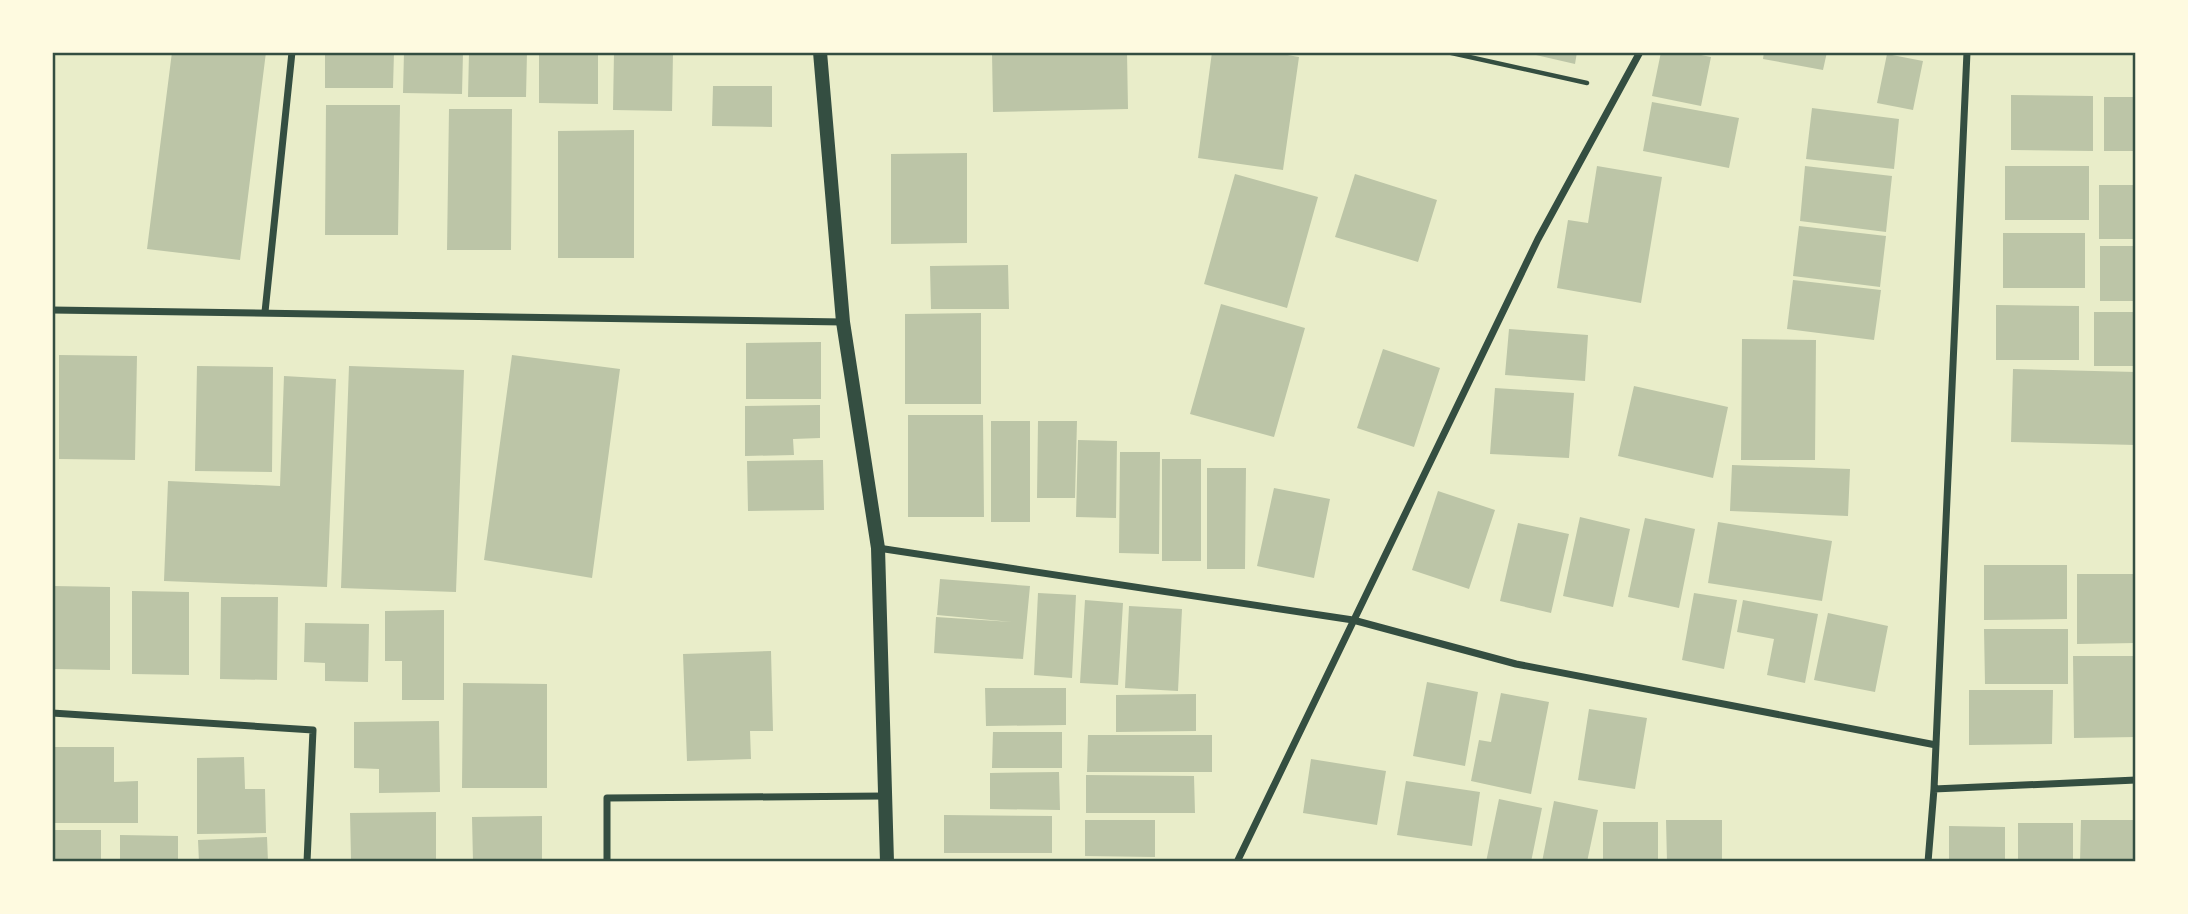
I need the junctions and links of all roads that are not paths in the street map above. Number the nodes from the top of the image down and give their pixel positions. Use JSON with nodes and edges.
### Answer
{"nodes":[{"id":1,"x":292,"y":52,"type":"edge"},
{"id":2,"x":820,"y":52,"type":"edge"},
{"id":3,"x":1640,"y":52,"type":"edge"},
{"id":4,"x":1967,"y":52,"type":"edge"},
{"id":5,"x":52,"y":310,"type":"edge"},
{"id":6,"x":265,"y":313,"type":"junction"},
{"id":7,"x":843,"y":322,"type":"junction"},
{"id":8,"x":878,"y":548,"type":"junction"},
{"id":9,"x":1353,"y":620,"type":"junction"},
{"id":10,"x":52,"y":713,"type":"edge"},
{"id":11,"x":1936,"y":746,"type":"junction"},
{"id":12,"x":2136,"y":780,"type":"edge"},
{"id":13,"x":1934,"y":789,"type":"junction"},
{"id":14,"x":885,"y":796,"type":"junction"},
{"id":15,"x":307,"y":862,"type":"edge"},
{"id":16,"x":607,"y":862,"type":"edge"},
{"id":17,"x":887,"y":862,"type":"edge"},
{"id":18,"x":1237,"y":862,"type":"edge"},
{"id":19,"x":1928,"y":862,"type":"edge"}],
"edges":[{"from":1,"to":6,"type":"street"},
{"from":2,"to":7,"type":"main road"},
{"from":3,"to":9,"type":"street"},
{"from":4,"to":11,"type":"street"},
{"from":5,"to":6,"type":"street"},
{"from":6,"to":7,"type":"street"},
{"from":7,"to":8,"type":"main road"},
{"from":8,"to":9,"type":"street"},
{"from":8,"to":14,"type":"main road"},
{"from":9,"to":11,"type":"street"},
{"from":9,"to":18,"type":"street"},
{"from":10,"to":15,"type":"street"},
{"from":11,"to":13,"type":"street"},
{"from":12,"to":13,"type":"street"},
{"from":13,"to":19,"type":"street"},
{"from":14,"to":16,"type":"street"},
{"from":14,"to":17,"type":"main road"}]}
